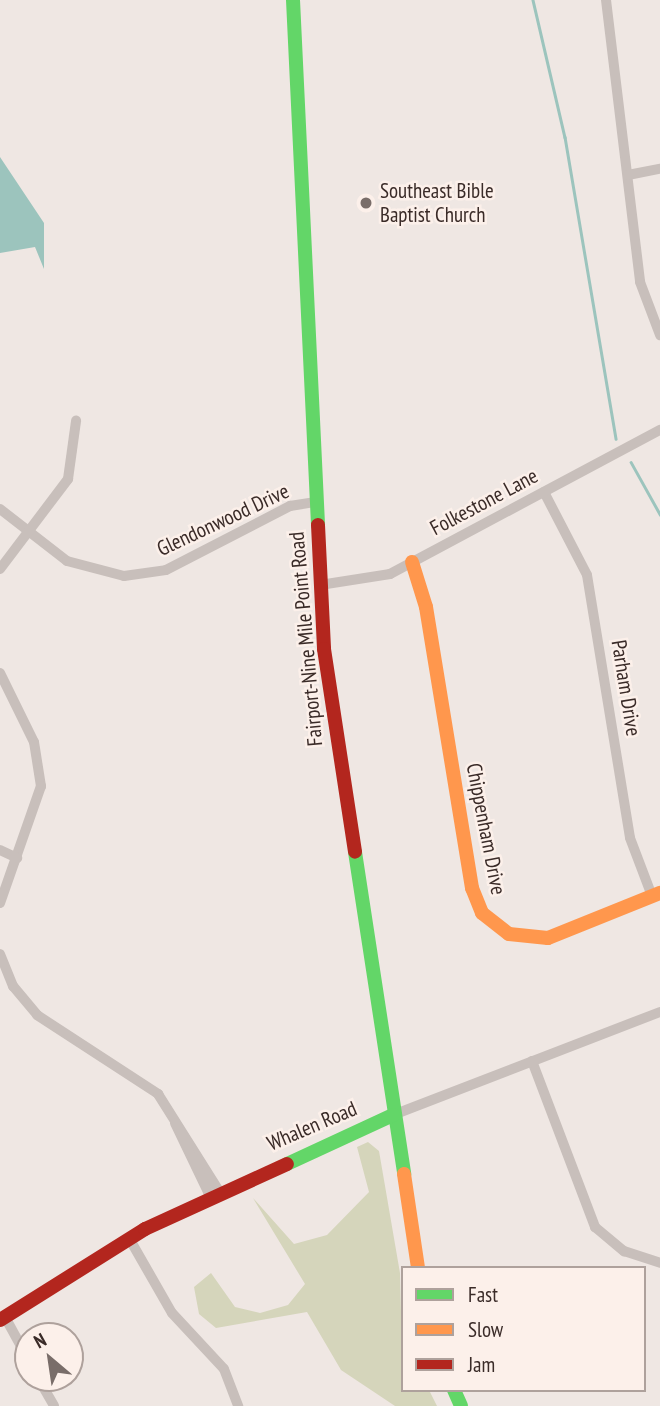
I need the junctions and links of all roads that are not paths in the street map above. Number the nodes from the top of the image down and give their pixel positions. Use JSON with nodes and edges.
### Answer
{"nodes":[{"id":1,"x":293,"y":0,"type":"edge"},
{"id":2,"x":606,"y":0,"type":"edge"},
{"id":3,"x":660,"y":169,"type":"edge"},
{"id":4,"x":628,"y":175,"type":"junction"},
{"id":5,"x":660,"y":335,"type":"edge"},
{"id":6,"x":76,"y":421,"type":"dead end"},
{"id":7,"x":660,"y":430,"type":"edge"},
{"id":8,"x":544,"y":492,"type":"junction"},
{"id":9,"x":316,"y":502,"type":"junction"},
{"id":10,"x":0,"y":509,"type":"edge"},
{"id":11,"x":29,"y":531,"type":"junction"},
{"id":12,"x":412,"y":562,"type":"junction"},
{"id":13,"x":0,"y":569,"type":"edge"},
{"id":14,"x":320,"y":585,"type":"junction"},
{"id":15,"x":0,"y":673,"type":"edge"},
{"id":16,"x":0,"y":850,"type":"edge"},
{"id":17,"x":17,"y":858,"type":"junction"},
{"id":18,"x":656,"y":894,"type":"edge"},
{"id":19,"x":0,"y":902,"type":"edge"},
{"id":20,"x":0,"y":954,"type":"edge"},
{"id":21,"x":660,"y":1012,"type":"edge"},
{"id":22,"x":532,"y":1062,"type":"junction"},
{"id":23,"x":393,"y":1115,"type":"junction"},
{"id":24,"x":214,"y":1194,"type":"junction"},
{"id":25,"x":129,"y":1238,"type":"junction"},
{"id":26,"x":660,"y":1263,"type":"edge"},
{"id":27,"x":418,"y":1266,"type":"edge"},
{"id":28,"x":3,"y":1318,"type":"edge"},
{"id":29,"x":14,"y":1336,"type":"edge"},
{"id":30,"x":238,"y":1406,"type":"edge"}],
"edges":[{"from":1,"to":9,"type":"main road","name":"Fairport-Nine Mile Point Road"},
{"from":2,"to":4,"type":"street"},
{"from":3,"to":4,"type":"street"},
{"from":4,"to":5,"type":"street"},
{"from":6,"to":11,"type":"street"},
{"from":7,"to":8,"type":"street","name":"Folkestone Lane"},
{"from":8,"to":12,"type":"street","name":"Folkestone Lane"},
{"from":8,"to":18,"type":"street","name":"Parham Drive"},
{"from":9,"to":11,"type":"street","name":"Glendonwood Drive"},
{"from":9,"to":14,"type":"main road","name":"Fairport-Nine Mile Point Road"},
{"from":10,"to":11,"type":"street","name":"Glendonwood Drive"},
{"from":11,"to":13,"type":"street"},
{"from":12,"to":14,"type":"street","name":"Folkestone Lane"},
{"from":12,"to":18,"type":"main road","name":"Chippenham Drive"},
{"from":14,"to":23,"type":"main road","name":"Fairport-Nine Mile Point Road"},
{"from":15,"to":17,"type":"street"},
{"from":16,"to":17,"type":"street"},
{"from":17,"to":19,"type":"street"},
{"from":20,"to":24,"type":"street"},
{"from":21,"to":22,"type":"street","name":"Whalen Road"},
{"from":22,"to":23,"type":"street","name":"Whalen Road"},
{"from":22,"to":26,"type":"street"},
{"from":23,"to":24,"type":"main road","name":"Whalen Road"},
{"from":23,"to":27,"type":"main road","name":"Fairport-Nine Mile Point Road"},
{"from":24,"to":25,"type":"main road","name":"Whalen Road"},
{"from":25,"to":28,"type":"main road","name":"Whalen Road"},
{"from":25,"to":30,"type":"street"},
{"from":28,"to":29,"type":"street"}]}
